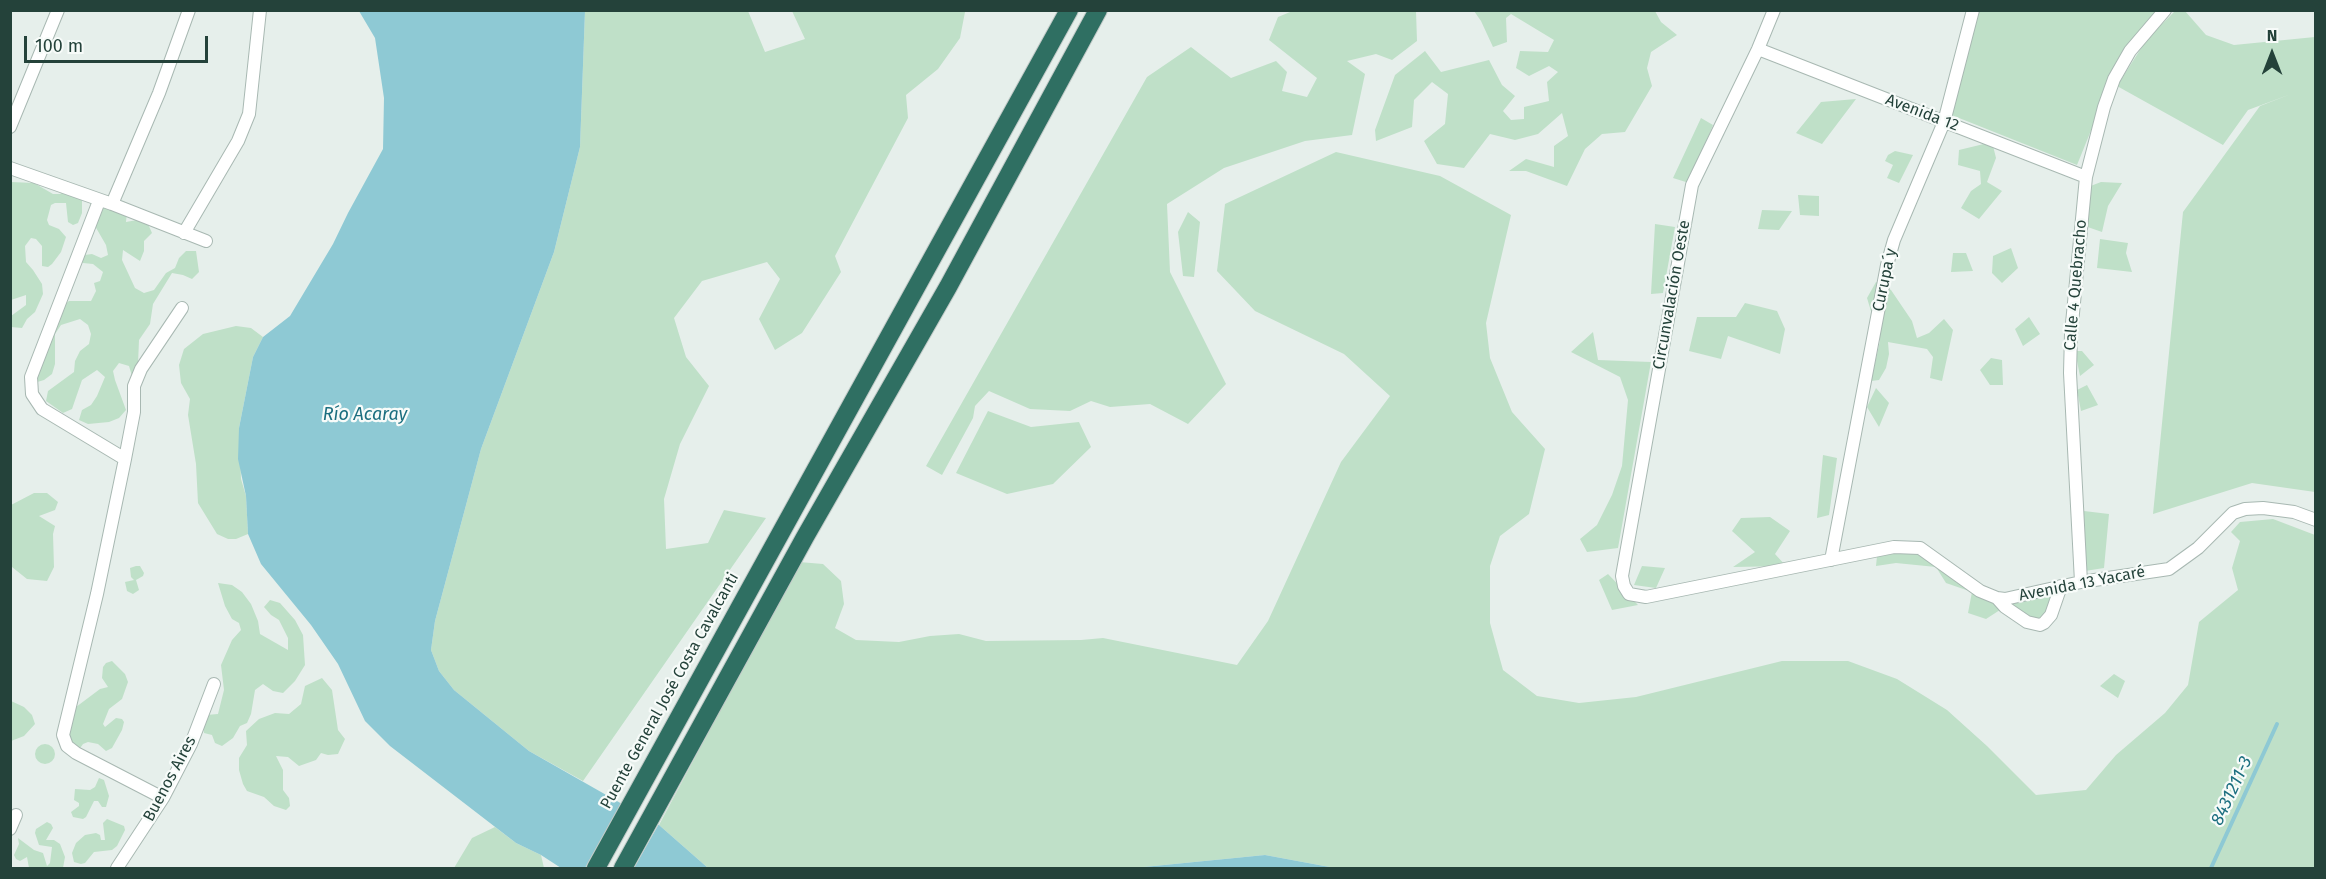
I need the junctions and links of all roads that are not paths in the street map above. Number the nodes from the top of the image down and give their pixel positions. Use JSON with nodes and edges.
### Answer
{"nodes":[{"id":1,"x":58,"y":10,"type":"edge"},
{"id":2,"x":189,"y":10,"type":"edge"},
{"id":3,"x":260,"y":10,"type":"edge"},
{"id":4,"x":1069,"y":10,"type":"edge"},
{"id":5,"x":1098,"y":10,"type":"edge"},
{"id":6,"x":1774,"y":10,"type":"edge"},
{"id":7,"x":1973,"y":10,"type":"edge"},
{"id":8,"x":2166,"y":10,"type":"edge"},
{"id":9,"x":1758,"y":49,"type":"junction"},
{"id":10,"x":1944,"y":122,"type":"junction"},
{"id":11,"x":10,"y":127,"type":"edge"},
{"id":12,"x":10,"y":168,"type":"edge"},
{"id":13,"x":2086,"y":177,"type":"junction"},
{"id":14,"x":99,"y":201,"type":"junction"},
{"id":15,"x":112,"y":204,"type":"junction"},
{"id":16,"x":184,"y":233,"type":"junction"},
{"id":17,"x":206,"y":241,"type":"dead end"},
{"id":18,"x":182,"y":309,"type":"dead end"},
{"id":19,"x":125,"y":459,"type":"junction"},
{"id":20,"x":2316,"y":520,"type":"edge"},
{"id":21,"x":1831,"y":560,"type":"junction"},
{"id":22,"x":2081,"y":582,"type":"junction"},
{"id":23,"x":2061,"y":586,"type":"junction"},
{"id":24,"x":1629,"y":594,"type":"joint"},
{"id":25,"x":1997,"y":598,"type":"junction"},
{"id":26,"x":214,"y":684,"type":"dead end"},
{"id":27,"x":163,"y":798,"type":"junction"},
{"id":28,"x":16,"y":815,"type":"dead end"},
{"id":29,"x":10,"y":829,"type":"edge"},
{"id":30,"x":117,"y":868,"type":"edge"},
{"id":31,"x":596,"y":868,"type":"edge"},
{"id":32,"x":623,"y":868,"type":"edge"}],
"edges":[{"from":1,"to":11,"type":"street"},
{"from":2,"to":15,"type":"street"},
{"from":3,"to":16,"type":"street"},
{"from":4,"to":31,"type":"highway","name":"Puente General José Costa Cavalcanti"},
{"from":5,"to":32,"type":"highway"},
{"from":6,"to":9,"type":"street","name":"Circunvalación Oeste"},
{"from":7,"to":10,"type":"street","name":"Curupa´y"},
{"from":8,"to":13,"type":"street","name":"Calle 4 Quebracho"},
{"from":9,"to":10,"type":"street","name":"Avenida 12"},
{"from":9,"to":24,"type":"street","name":"Circunvalación Oeste"},
{"from":10,"to":13,"type":"street","name":"Avenida 12"},
{"from":10,"to":21,"type":"street","name":"Curupa´y"},
{"from":12,"to":14,"type":"street"},
{"from":13,"to":22,"type":"street","name":"Calle 4 Quebracho"},
{"from":14,"to":15,"type":"street"},
{"from":14,"to":19,"type":"street"},
{"from":15,"to":16,"type":"street"},
{"from":16,"to":17,"type":"street"},
{"from":18,"to":19,"type":"street"},
{"from":19,"to":27,"type":"street"},
{"from":20,"to":22,"type":"street","name":"Avenida 13 Yacaré"},
{"from":21,"to":24,"type":"street","name":"Avenida 13 Yacaré"},
{"from":21,"to":25,"type":"street","name":"Avenida 13 Yacaré"},
{"from":22,"to":23,"type":"street","name":"Avenida 13 Yacaré"},
{"from":23,"to":25,"type":"street","name":"Avenida 13 Yacaré"},
{"from":23,"to":25,"type":"street"},
{"from":26,"to":27,"type":"street","name":"Buenos Aires"},
{"from":27,"to":30,"type":"street","name":"Buenos Aires"},
{"from":28,"to":29,"type":"street"}]}
